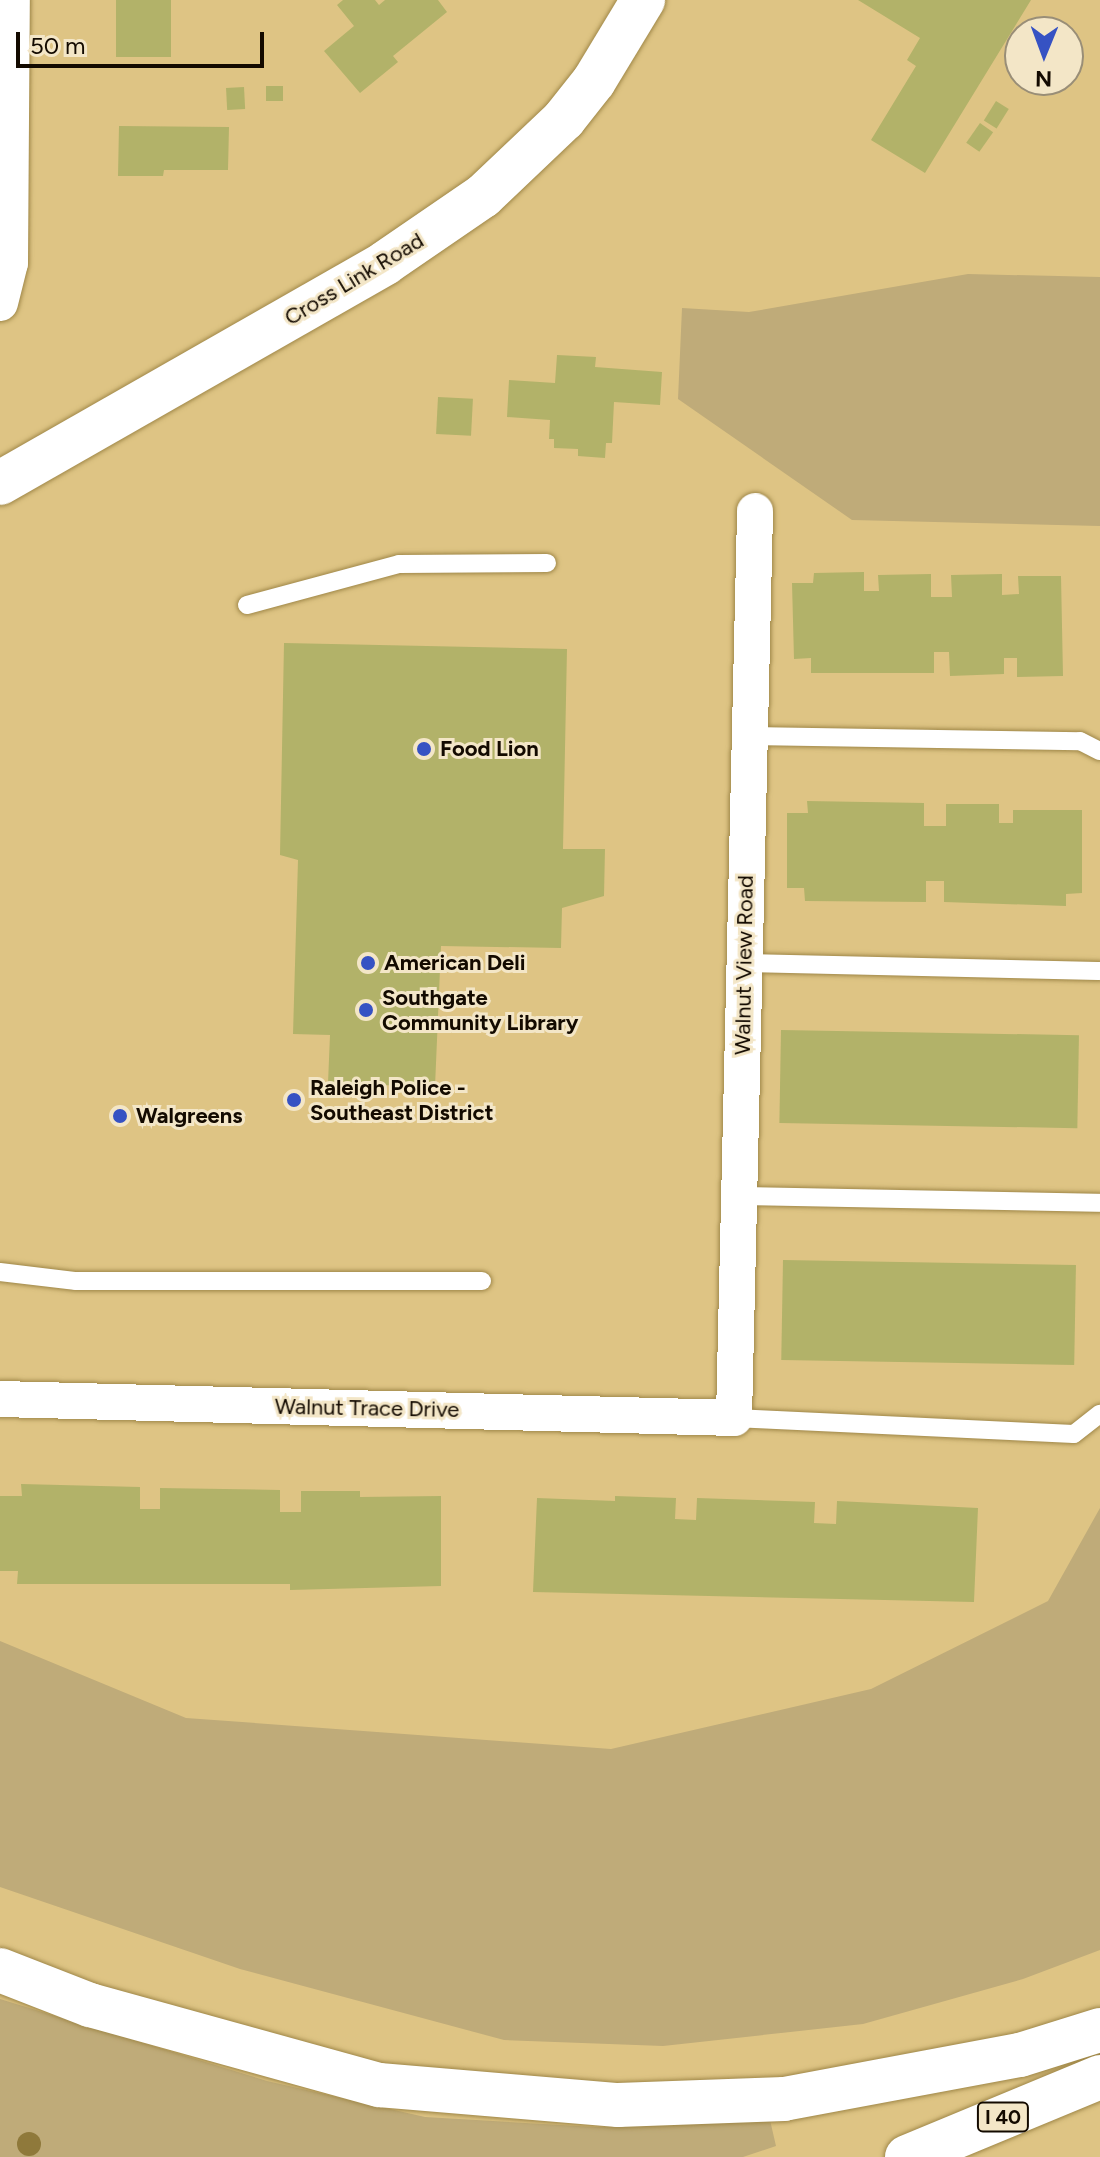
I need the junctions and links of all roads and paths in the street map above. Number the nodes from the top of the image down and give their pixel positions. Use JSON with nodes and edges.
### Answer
{"nodes":[{"id":1,"x":12,"y":0,"type":"edge"},
{"id":2,"x":643,"y":0,"type":"edge"},
{"id":3,"x":0,"y":303,"type":"edge"},
{"id":4,"x":0,"y":483,"type":"edge"},
{"id":5,"x":755,"y":511,"type":"dead end"},
{"id":6,"x":547,"y":563,"type":"dead end"},
{"id":7,"x":247,"y":605,"type":"dead end"},
{"id":8,"x":750,"y":736,"type":"junction"},
{"id":9,"x":1100,"y":751,"type":"edge"},
{"id":10,"x":744,"y":963,"type":"junction"},
{"id":11,"x":1100,"y":971,"type":"edge"},
{"id":12,"x":739,"y":1196,"type":"junction"},
{"id":13,"x":1100,"y":1203,"type":"edge"},
{"id":14,"x":0,"y":1272,"type":"edge"},
{"id":15,"x":482,"y":1281,"type":"dead end"},
{"id":16,"x":0,"y":1399,"type":"edge"},
{"id":17,"x":1100,"y":1414,"type":"edge"},
{"id":18,"x":734,"y":1418,"type":"junction"},
{"id":19,"x":0,"y":1970,"type":"edge"},
{"id":20,"x":1100,"y":2030,"type":"edge"},
{"id":21,"x":1100,"y":2077,"type":"edge"},
{"id":22,"x":907,"y":2157,"type":"edge"}],
"edges":[{"from":1,"to":3,"type":"street"},
{"from":2,"to":4,"type":"main road","name":"Cross Link Road"},
{"from":5,"to":8,"type":"street","name":"Walnut View Road"},
{"from":6,"to":7,"type":"lane"},
{"from":8,"to":9,"type":"lane"},
{"from":8,"to":10,"type":"street","name":"Walnut View Road"},
{"from":10,"to":11,"type":"lane"},
{"from":10,"to":12,"type":"street","name":"Walnut View Road"},
{"from":12,"to":13,"type":"lane"},
{"from":12,"to":18,"type":"street","name":"Walnut View Road"},
{"from":14,"to":15,"type":"lane"},
{"from":16,"to":18,"type":"street","name":"Walnut Trace Drive"},
{"from":17,"to":18,"type":"lane"},
{"from":19,"to":20,"type":"main road"},
{"from":21,"to":22,"type":"main road","number":"I 40"}]}
